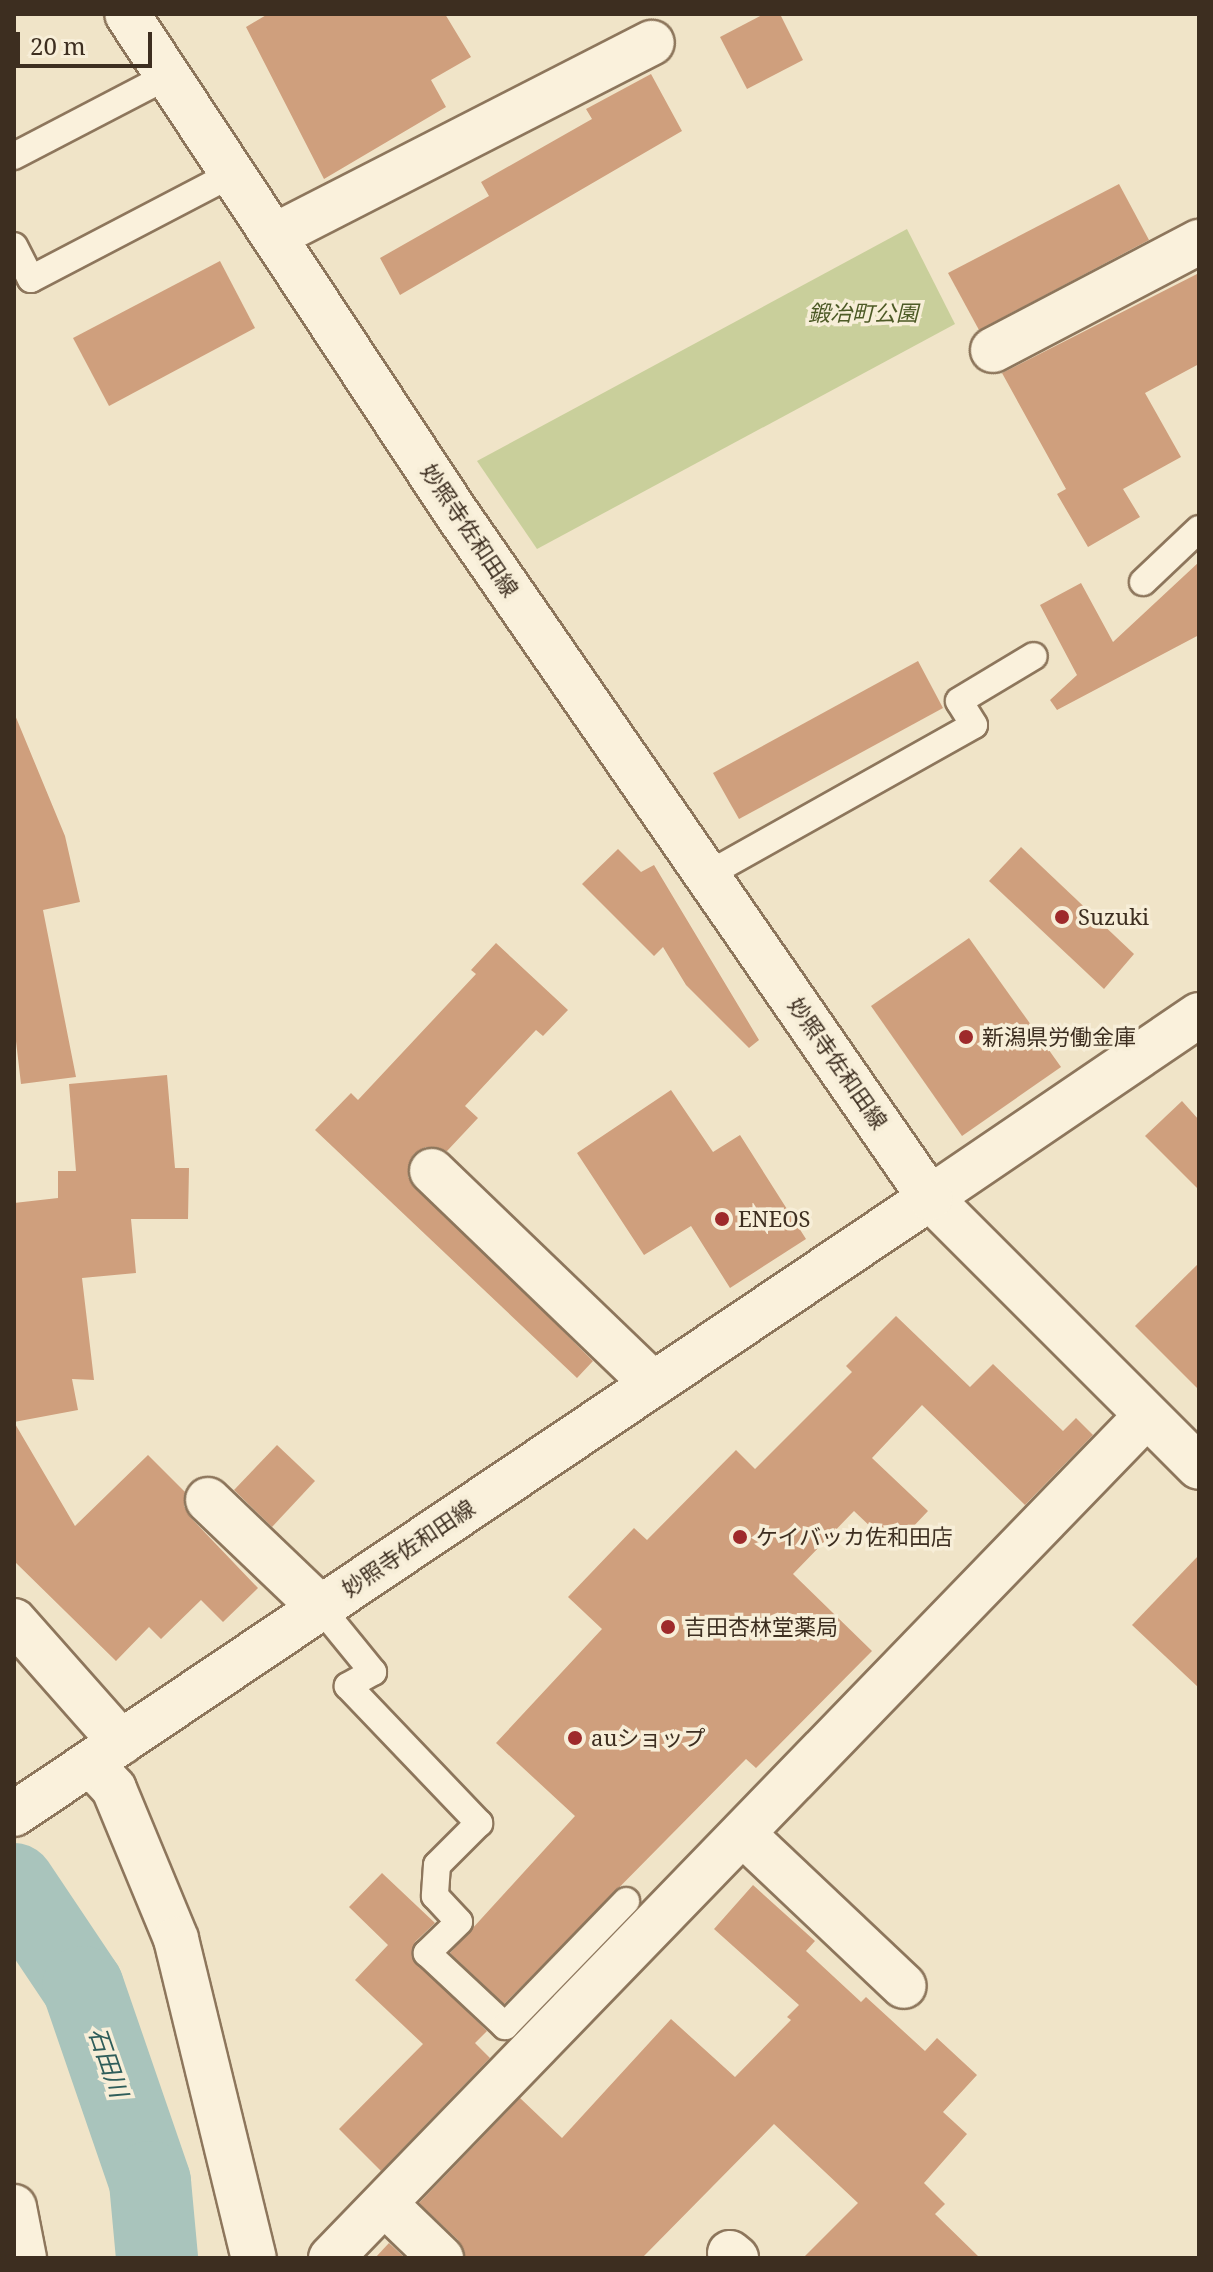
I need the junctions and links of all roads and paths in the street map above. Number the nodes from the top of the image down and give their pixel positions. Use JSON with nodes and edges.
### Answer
{"nodes":[{"id":1,"x":127,"y":14,"type":"edge"},
{"id":2,"x":652,"y":43,"type":"dead end"},
{"id":3,"x":168,"y":76,"type":"junction"},
{"id":4,"x":14,"y":156,"type":"edge"},
{"id":5,"x":234,"y":173,"type":"junction"},
{"id":6,"x":276,"y":235,"type":"junction"},
{"id":7,"x":1199,"y":242,"type":"edge"},
{"id":8,"x":14,"y":246,"type":"edge"},
{"id":9,"x":993,"y":350,"type":"dead end"},
{"id":10,"x":1199,"y":529,"type":"edge"},
{"id":11,"x":1143,"y":582,"type":"dead end"},
{"id":12,"x":1034,"y":656,"type":"dead end"},
{"id":13,"x":707,"y":875,"type":"junction"},
{"id":14,"x":1199,"y":1015,"type":"edge"},
{"id":15,"x":432,"y":1171,"type":"dead end"},
{"id":16,"x":930,"y":1198,"type":"junction"},
{"id":17,"x":653,"y":1384,"type":"junction"},
{"id":18,"x":1146,"y":1416,"type":"junction"},
{"id":19,"x":1199,"y":1467,"type":"edge"},
{"id":20,"x":208,"y":1500,"type":"dead end"},
{"id":21,"x":320,"y":1607,"type":"junction"},
{"id":22,"x":14,"y":1621,"type":"edge"},
{"id":23,"x":94,"y":1760,"type":"junction"},
{"id":24,"x":14,"y":1814,"type":"edge"},
{"id":25,"x":743,"y":1834,"type":"junction"},
{"id":26,"x":626,"y":1901,"type":"dead end"},
{"id":27,"x":904,"y":1986,"type":"dead end"},
{"id":28,"x":385,"y":2204,"type":"junction"},
{"id":29,"x":14,"y":2207,"type":"edge"},
{"id":30,"x":24,"y":2258,"type":"edge"},
{"id":31,"x":254,"y":2258,"type":"edge"},
{"id":32,"x":331,"y":2258,"type":"edge"},
{"id":33,"x":441,"y":2258,"type":"edge"}],
"edges":[{"from":1,"to":3,"type":"street","name":"妙照寺佐和田線"},
{"from":2,"to":6,"type":"street"},
{"from":3,"to":4,"type":"lane"},
{"from":3,"to":5,"type":"street","name":"妙照寺佐和田線"},
{"from":5,"to":6,"type":"street","name":"妙照寺佐和田線"},
{"from":5,"to":8,"type":"lane"},
{"from":6,"to":13,"type":"street","name":"妙照寺佐和田線"},
{"from":7,"to":9,"type":"street"},
{"from":10,"to":11,"type":"lane"},
{"from":12,"to":13,"type":"lane"},
{"from":13,"to":16,"type":"street","name":"妙照寺佐和田線"},
{"from":14,"to":16,"type":"street"},
{"from":15,"to":17,"type":"street"},
{"from":16,"to":17,"type":"street","name":"妙照寺佐和田線"},
{"from":16,"to":18,"type":"street"},
{"from":17,"to":21,"type":"street","name":"妙照寺佐和田線"},
{"from":18,"to":19,"type":"street"},
{"from":18,"to":25,"type":"street"},
{"from":20,"to":21,"type":"street"},
{"from":21,"to":23,"type":"street","name":"妙照寺佐和田線"},
{"from":21,"to":26,"type":"lane"},
{"from":22,"to":23,"type":"street"},
{"from":23,"to":24,"type":"street","name":"妙照寺佐和田線"},
{"from":23,"to":31,"type":"street"},
{"from":25,"to":27,"type":"street"},
{"from":25,"to":28,"type":"street"},
{"from":28,"to":32,"type":"street"},
{"from":28,"to":33,"type":"street"},
{"from":29,"to":30,"type":"street"}]}
